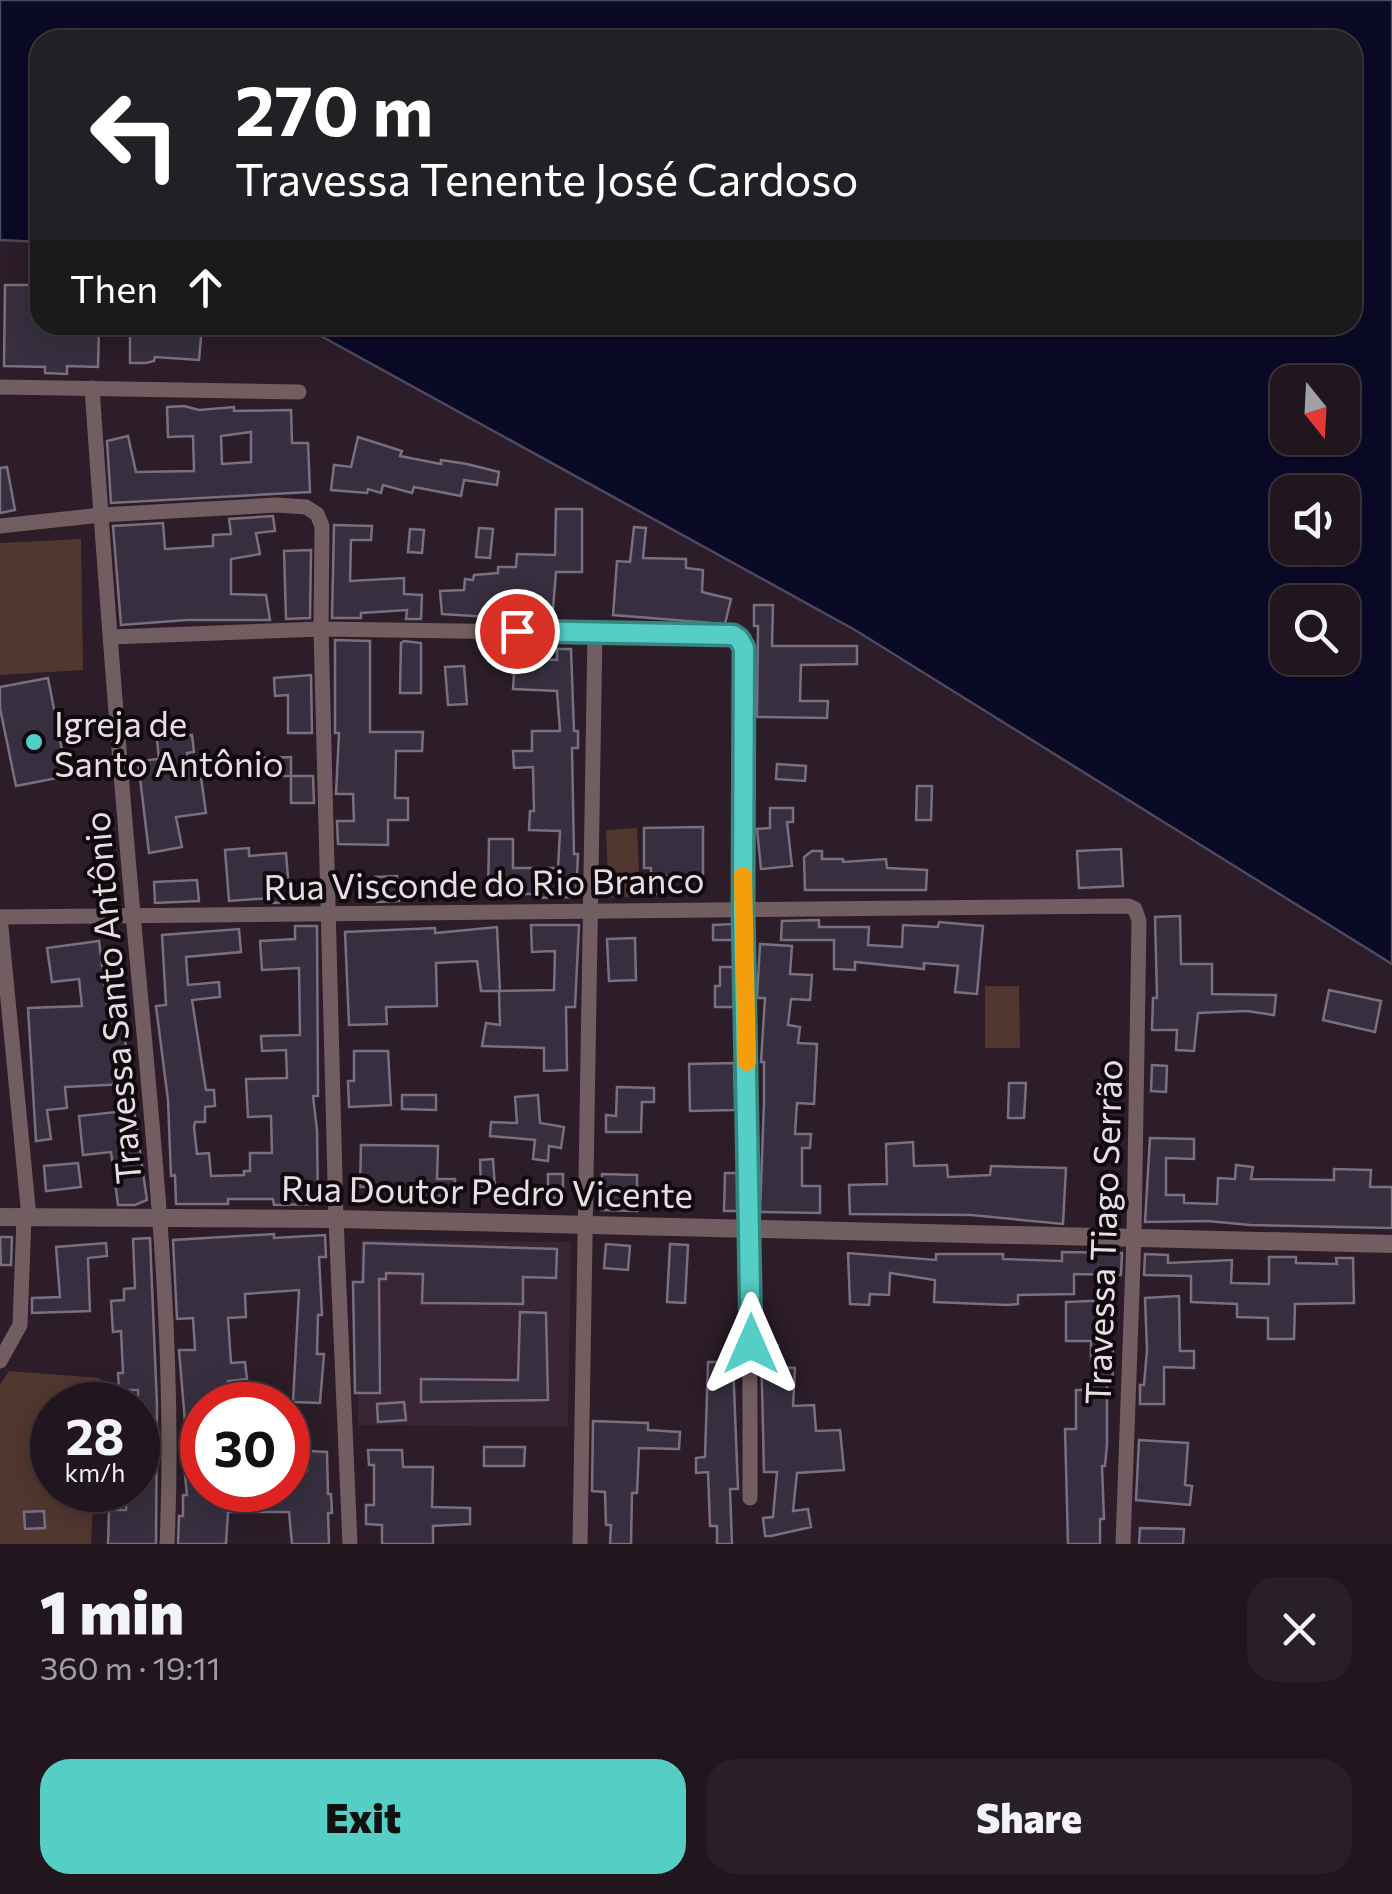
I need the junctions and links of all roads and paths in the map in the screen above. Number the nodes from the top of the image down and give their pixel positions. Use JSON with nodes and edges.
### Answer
{"nodes":[{"id":1,"x":0,"y":387,"type":"edge"},
{"id":2,"x":92,"y":388,"type":"junction"},
{"id":3,"x":299,"y":392,"type":"dead end"},
{"id":4,"x":101,"y":516,"type":"junction"},
{"id":5,"x":0,"y":526,"type":"edge"},
{"id":6,"x":322,"y":629,"type":"junction"},
{"id":7,"x":595,"y":632,"type":"junction"},
{"id":8,"x":111,"y":637,"type":"junction"},
{"id":9,"x":743,"y":909,"type":"junction"},
{"id":10,"x":592,"y":912,"type":"junction"},
{"id":11,"x":328,"y":913,"type":"junction"},
{"id":12,"x":133,"y":915,"type":"junction"},
{"id":13,"x":0,"y":917,"type":"edge"},
{"id":14,"x":1139,"y":921,"type":"joint"},
{"id":15,"x":0,"y":1217,"type":"edge"},
{"id":16,"x":26,"y":1217,"type":"junction"},
{"id":17,"x":161,"y":1217,"type":"junction"},
{"id":18,"x":336,"y":1219,"type":"junction"},
{"id":19,"x":586,"y":1225,"type":"junction"},
{"id":20,"x":751,"y":1228,"type":"junction"},
{"id":21,"x":1134,"y":1235,"type":"junction"},
{"id":22,"x":1392,"y":1244,"type":"edge"},
{"id":23,"x":0,"y":1361,"type":"edge"},
{"id":24,"x":750,"y":1498,"type":"dead end"},
{"id":25,"x":166,"y":1544,"type":"edge"},
{"id":26,"x":350,"y":1544,"type":"edge"},
{"id":27,"x":580,"y":1544,"type":"edge"},
{"id":28,"x":1123,"y":1544,"type":"edge"}],
"edges":[{"from":1,"to":2,"type":"street"},
{"from":2,"to":3,"type":"street"},
{"from":2,"to":4,"type":"street","name":"Travessa Santo Antônio"},
{"from":4,"to":5,"type":"street"},
{"from":4,"to":6,"type":"street"},
{"from":4,"to":8,"type":"street","name":"Travessa Santo Antônio"},
{"from":6,"to":7,"type":"street"},
{"from":6,"to":8,"type":"street"},
{"from":6,"to":11,"type":"street"},
{"from":7,"to":9,"type":"street"},
{"from":7,"to":10,"type":"street"},
{"from":8,"to":12,"type":"street","name":"Travessa Santo Antônio"},
{"from":9,"to":10,"type":"street","name":"Rua Visconde do Rio Branco"},
{"from":9,"to":14,"type":"street","name":"Rua Visconde do Rio Branco"},
{"from":9,"to":20,"type":"street"},
{"from":10,"to":11,"type":"street","name":"Rua Visconde do Rio Branco"},
{"from":10,"to":19,"type":"street"},
{"from":11,"to":12,"type":"street","name":"Rua Visconde do Rio Branco"},
{"from":11,"to":18,"type":"street"},
{"from":12,"to":13,"type":"street","name":"Rua Visconde do Rio Branco"},
{"from":12,"to":17,"type":"street","name":"Travessa Santo Antônio"},
{"from":13,"to":16,"type":"street"},
{"from":14,"to":21,"type":"street","name":"Travessa Tiago Serrão"},
{"from":15,"to":16,"type":"street","name":"Rua Doutor Pedro Vicente"},
{"from":16,"to":17,"type":"street","name":"Rua Doutor Pedro Vicente"},
{"from":16,"to":23,"type":"street"},
{"from":17,"to":18,"type":"street","name":"Rua Doutor Pedro Vicente"},
{"from":17,"to":25,"type":"street","name":"Travessa Santo Antônio"},
{"from":18,"to":19,"type":"street","name":"Rua Doutor Pedro Vicente"},
{"from":18,"to":26,"type":"street"},
{"from":19,"to":20,"type":"street","name":"Rua Doutor Pedro Vicente"},
{"from":19,"to":27,"type":"street"},
{"from":20,"to":21,"type":"street","name":"Rua Doutor Pedro Vicente"},
{"from":20,"to":24,"type":"street"},
{"from":21,"to":22,"type":"street","name":"Rua Doutor Pedro Vicente"},
{"from":21,"to":28,"type":"street","name":"Travessa Tiago Serrão"}]}
